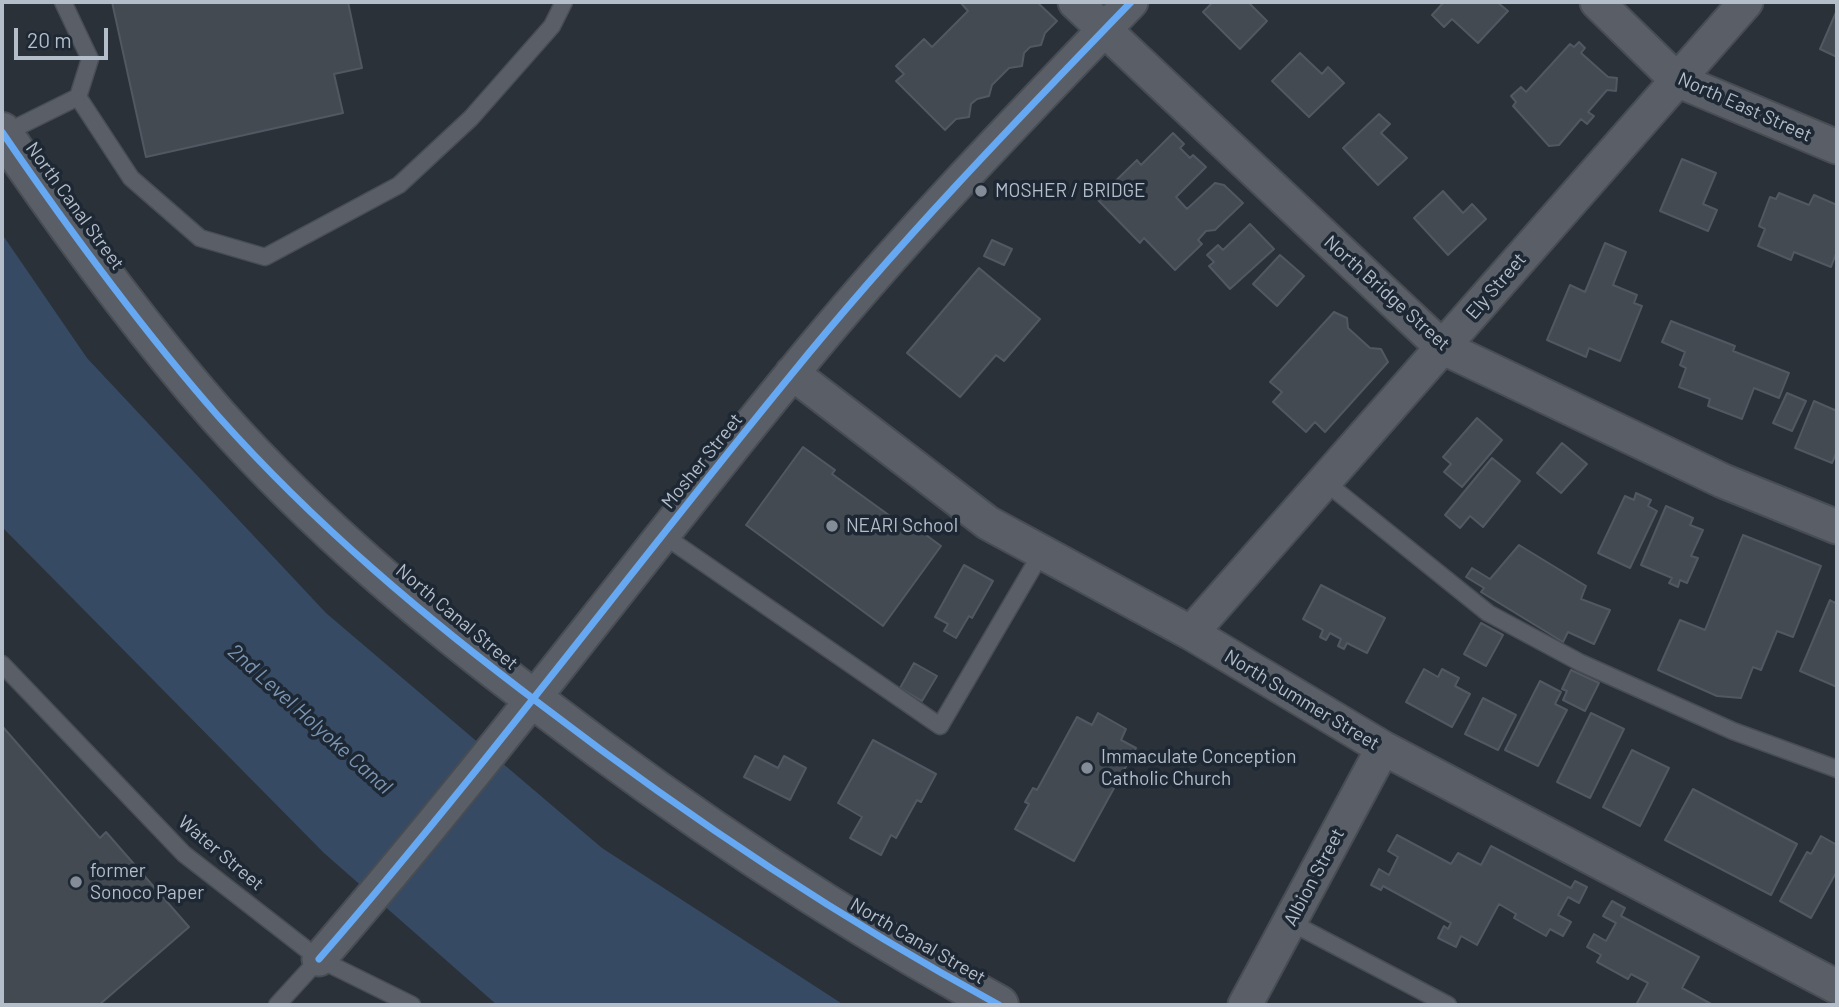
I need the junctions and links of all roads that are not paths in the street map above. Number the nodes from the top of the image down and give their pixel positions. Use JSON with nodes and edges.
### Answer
{"nodes":[{"id":1,"x":63,"y":2,"type":"edge"},
{"id":2,"x":564,"y":2,"type":"edge"},
{"id":3,"x":1075,"y":2,"type":"edge"},
{"id":4,"x":1131,"y":2,"type":"edge"},
{"id":5,"x":1597,"y":2,"type":"edge"},
{"id":6,"x":1746,"y":2,"type":"edge"},
{"id":7,"x":1104,"y":30,"type":"junction"},
{"id":8,"x":1677,"y":80,"type":"junction"},
{"id":9,"x":78,"y":97,"type":"junction"},
{"id":10,"x":2,"y":133,"type":"edge"},
{"id":11,"x":1837,"y":147,"type":"edge"},
{"id":12,"x":1442,"y":347,"type":"junction"},
{"id":13,"x":792,"y":373,"type":"junction"},
{"id":14,"x":1324,"y":481,"type":"junction"},
{"id":15,"x":1837,"y":527,"type":"edge"},
{"id":16,"x":663,"y":535,"type":"junction"},
{"id":17,"x":1042,"y":552,"type":"junction"},
{"id":18,"x":1191,"y":632,"type":"junction"},
{"id":19,"x":2,"y":664,"type":"edge"},
{"id":20,"x":532,"y":699,"type":"junction"},
{"id":21,"x":1383,"y":748,"type":"junction"},
{"id":22,"x":1837,"y":768,"type":"edge"},
{"id":23,"x":1290,"y":922,"type":"junction"},
{"id":24,"x":319,"y":959,"type":"junction"},
{"id":25,"x":1837,"y":987,"type":"edge"},
{"id":26,"x":285,"y":1002,"type":"edge"},
{"id":27,"x":412,"y":1005,"type":"edge"},
{"id":28,"x":999,"y":1005,"type":"edge"},
{"id":29,"x":1245,"y":1005,"type":"edge"},
{"id":30,"x":1448,"y":1005,"type":"edge"}],
"edges":[{"from":1,"to":9,"type":"lane"},
{"from":2,"to":9,"type":"lane"},
{"from":3,"to":7,"type":"street","name":"North Bridge Street"},
{"from":4,"to":7,"type":"street","name":"Mosher Street"},
{"from":5,"to":8,"type":"street","name":"North East Street"},
{"from":6,"to":8,"type":"street","name":"Ely Street"},
{"from":7,"to":12,"type":"street","name":"North Bridge Street"},
{"from":7,"to":13,"type":"street","name":"Mosher Street"},
{"from":8,"to":11,"type":"street","name":"North East Street"},
{"from":8,"to":12,"type":"street","name":"Ely Street"},
{"from":9,"to":10,"type":"lane"},
{"from":10,"to":20,"type":"street","name":"North Canal Street"},
{"from":12,"to":14,"type":"street","name":"Ely Street"},
{"from":12,"to":15,"type":"street","name":"North Bridge Street"},
{"from":13,"to":16,"type":"street","name":"Mosher Street"},
{"from":13,"to":17,"type":"street","name":"North Summer Street"},
{"from":14,"to":18,"type":"street","name":"Ely Street"},
{"from":14,"to":22,"type":"lane"},
{"from":16,"to":17,"type":"lane"},
{"from":16,"to":20,"type":"street","name":"Mosher Street"},
{"from":17,"to":18,"type":"street","name":"North Summer Street"},
{"from":18,"to":21,"type":"street","name":"North Summer Street"},
{"from":19,"to":24,"type":"lane","name":"Water Street"},
{"from":20,"to":24,"type":"street","name":"Mosher Street"},
{"from":20,"to":28,"type":"street","name":"North Canal Street"},
{"from":21,"to":23,"type":"street","name":"Albion Street"},
{"from":21,"to":25,"type":"street","name":"North Summer Street"},
{"from":23,"to":29,"type":"street","name":"Albion Street"},
{"from":23,"to":30,"type":"lane"},
{"from":24,"to":26,"type":"lane"},
{"from":24,"to":27,"type":"lane","name":"Water Street"}]}
